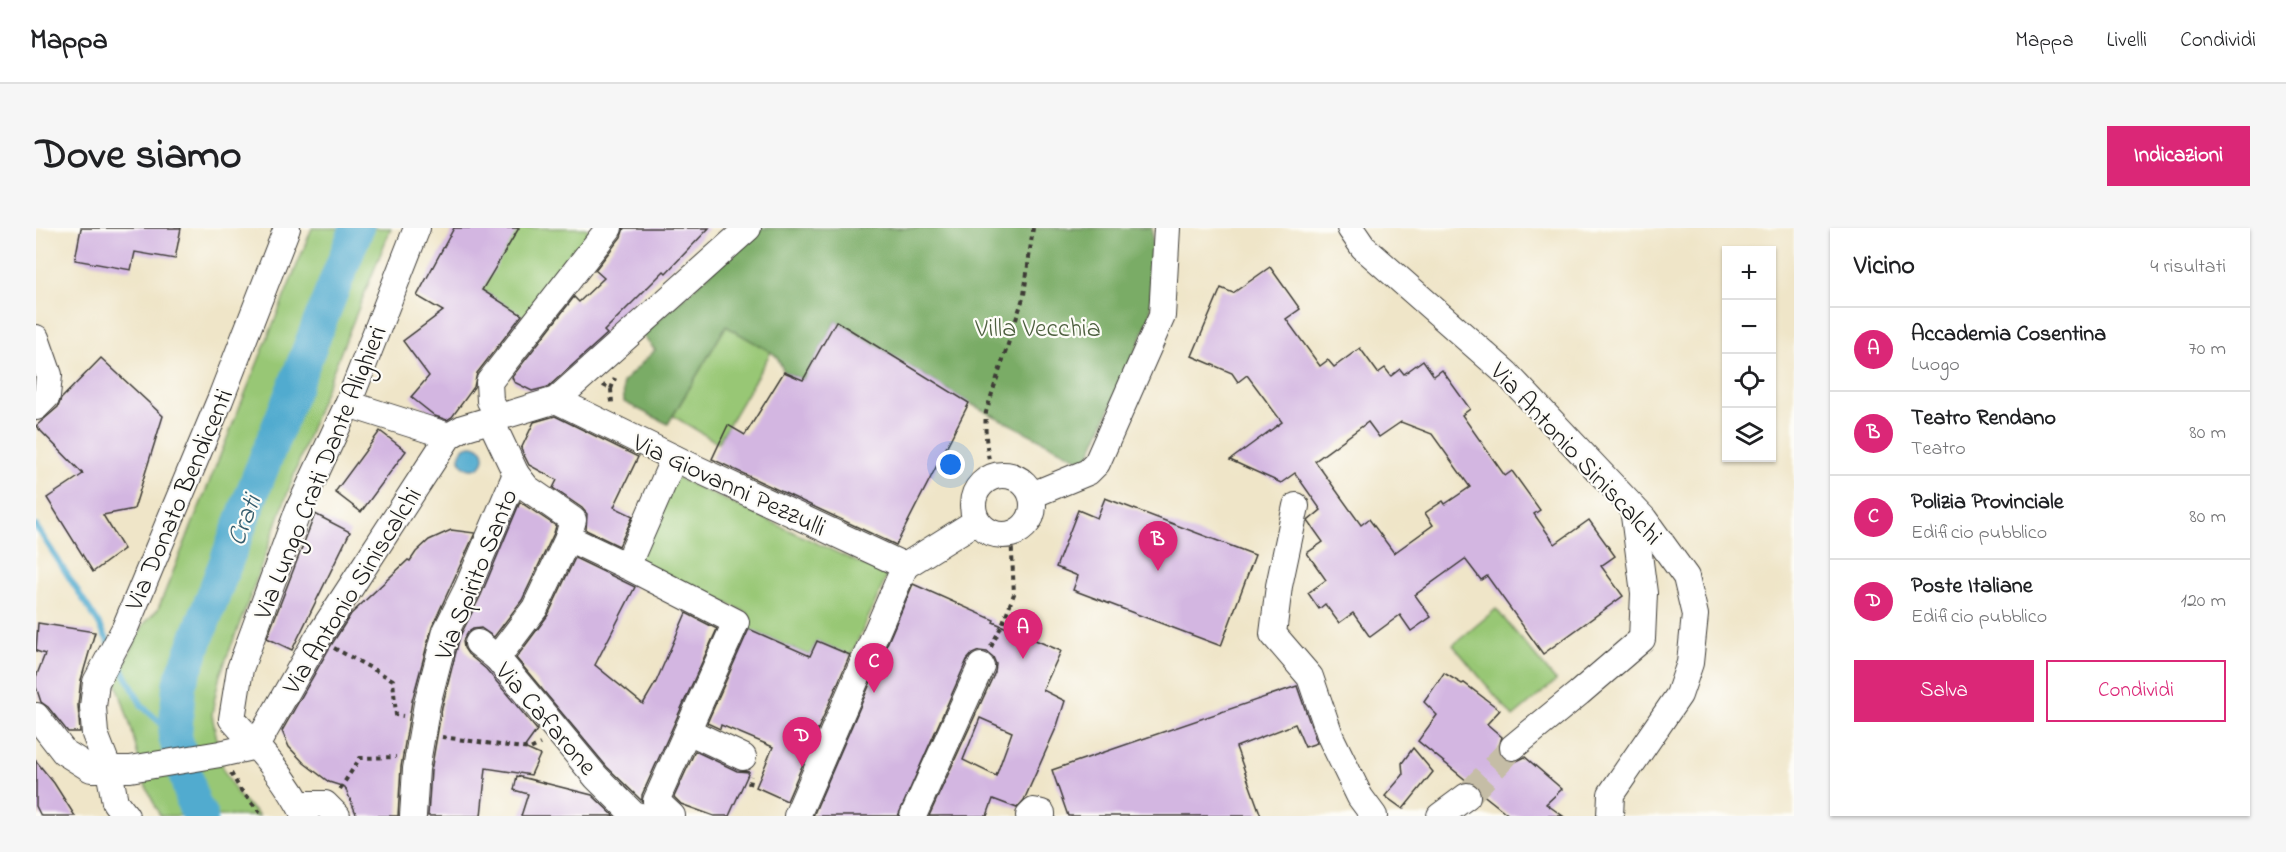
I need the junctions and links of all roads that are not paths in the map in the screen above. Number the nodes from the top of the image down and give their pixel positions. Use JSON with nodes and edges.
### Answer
{"nodes":[{"id":1,"x":288,"y":228,"type":"edge"},
{"id":2,"x":417,"y":228,"type":"edge"},
{"id":3,"x":609,"y":228,"type":"edge"},
{"id":4,"x":748,"y":228,"type":"edge"},
{"id":5,"x":1167,"y":228,"type":"edge"},
{"id":6,"x":1350,"y":228,"type":"edge"},
{"id":7,"x":36,"y":338,"type":"edge"},
{"id":8,"x":556,"y":400,"type":"junction"},
{"id":9,"x":41,"y":401,"type":"edge"},
{"id":10,"x":348,"y":404,"type":"junction"},
{"id":11,"x":495,"y":418,"type":"junction"},
{"id":12,"x":449,"y":436,"type":"junction"},
{"id":13,"x":674,"y":458,"type":"junction"},
{"id":14,"x":516,"y":474,"type":"junction"},
{"id":15,"x":1032,"y":495,"type":"junction"},
{"id":16,"x":1296,"y":506,"type":"dead end"},
{"id":17,"x":1633,"y":508,"type":"junction"},
{"id":18,"x":977,"y":521,"type":"junction"},
{"id":19,"x":568,"y":538,"type":"junction"},
{"id":20,"x":627,"y":566,"type":"junction"},
{"id":21,"x":905,"y":566,"type":"junction"},
{"id":22,"x":981,"y":666,"type":"dead end"},
{"id":23,"x":36,"y":716,"type":"edge"},
{"id":24,"x":688,"y":731,"type":"junction"},
{"id":25,"x":256,"y":746,"type":"junction"},
{"id":26,"x":1513,"y":747,"type":"tunnel mouth"},
{"id":27,"x":743,"y":757,"type":"dead end"},
{"id":28,"x":120,"y":769,"type":"junction"},
{"id":29,"x":1467,"y":796,"type":"tunnel mouth"},
{"id":30,"x":302,"y":810,"type":"edge"},
{"id":31,"x":333,"y":812,"type":"edge"},
{"id":32,"x":126,"y":816,"type":"edge"},
{"id":33,"x":413,"y":816,"type":"edge"},
{"id":34,"x":641,"y":816,"type":"edge"},
{"id":35,"x":672,"y":816,"type":"edge"},
{"id":36,"x":797,"y":816,"type":"edge"},
{"id":37,"x":912,"y":816,"type":"edge"},
{"id":38,"x":1029,"y":816,"type":"edge"},
{"id":39,"x":1042,"y":816,"type":"edge"},
{"id":40,"x":1374,"y":816,"type":"edge"},
{"id":41,"x":1440,"y":816,"type":"edge"},
{"id":42,"x":1610,"y":816,"type":"edge"}],
"edges":[{"from":1,"to":28,"type":"street","name":"Via Donato Bendicenti"},
{"from":2,"to":10,"type":"street","name":"Via Lungo Crati Dante Alighieri"},
{"from":3,"to":11,"type":"street"},
{"from":4,"to":8,"type":"street"},
{"from":5,"to":15,"type":"street"},
{"from":6,"to":17,"type":"street","name":"Via Antonio Siniscalchi"},
{"from":7,"to":9,"type":"street"},
{"from":8,"to":11,"type":"street"},
{"from":8,"to":13,"type":"street","name":"Via Giovanni Pezzulli"},
{"from":10,"to":12,"type":"street"},
{"from":10,"to":25,"type":"street","name":"Via Lungo Crati Dante Alighieri"},
{"from":11,"to":12,"type":"street"},
{"from":11,"to":14,"type":"street"},
{"from":12,"to":25,"type":"street","name":"Via Antonio Siniscalchi"},
{"from":13,"to":20,"type":"street"},
{"from":13,"to":21,"type":"street","name":"Via Giovanni Pezzulli"},
{"from":14,"to":19,"type":"street"},
{"from":14,"to":33,"type":"street","name":"Via Spirito Santo"},
{"from":15,"to":18,"type":"street"},
{"from":15,"to":18,"type":"street"},
{"from":16,"to":40,"type":"street"},
{"from":17,"to":26,"type":"street"},
{"from":17,"to":42,"type":"street","name":"Via Antonio Siniscalchi"},
{"from":18,"to":21,"type":"street"},
{"from":19,"to":20,"type":"street"},
{"from":19,"to":34,"type":"street","name":"Via Cafarone"},
{"from":20,"to":24,"type":"street"},
{"from":21,"to":36,"type":"street"},
{"from":22,"to":37,"type":"street"},
{"from":23,"to":28,"type":"street"},
{"from":24,"to":27,"type":"street"},
{"from":24,"to":35,"type":"street"},
{"from":25,"to":28,"type":"street"},
{"from":25,"to":30,"type":"street"},
{"from":28,"to":32,"type":"street","name":"Via Donato Bendicenti"},
{"from":29,"to":41,"type":"street"},
{"from":30,"to":31,"type":"street"},
{"from":38,"to":39,"type":"street"}]}
